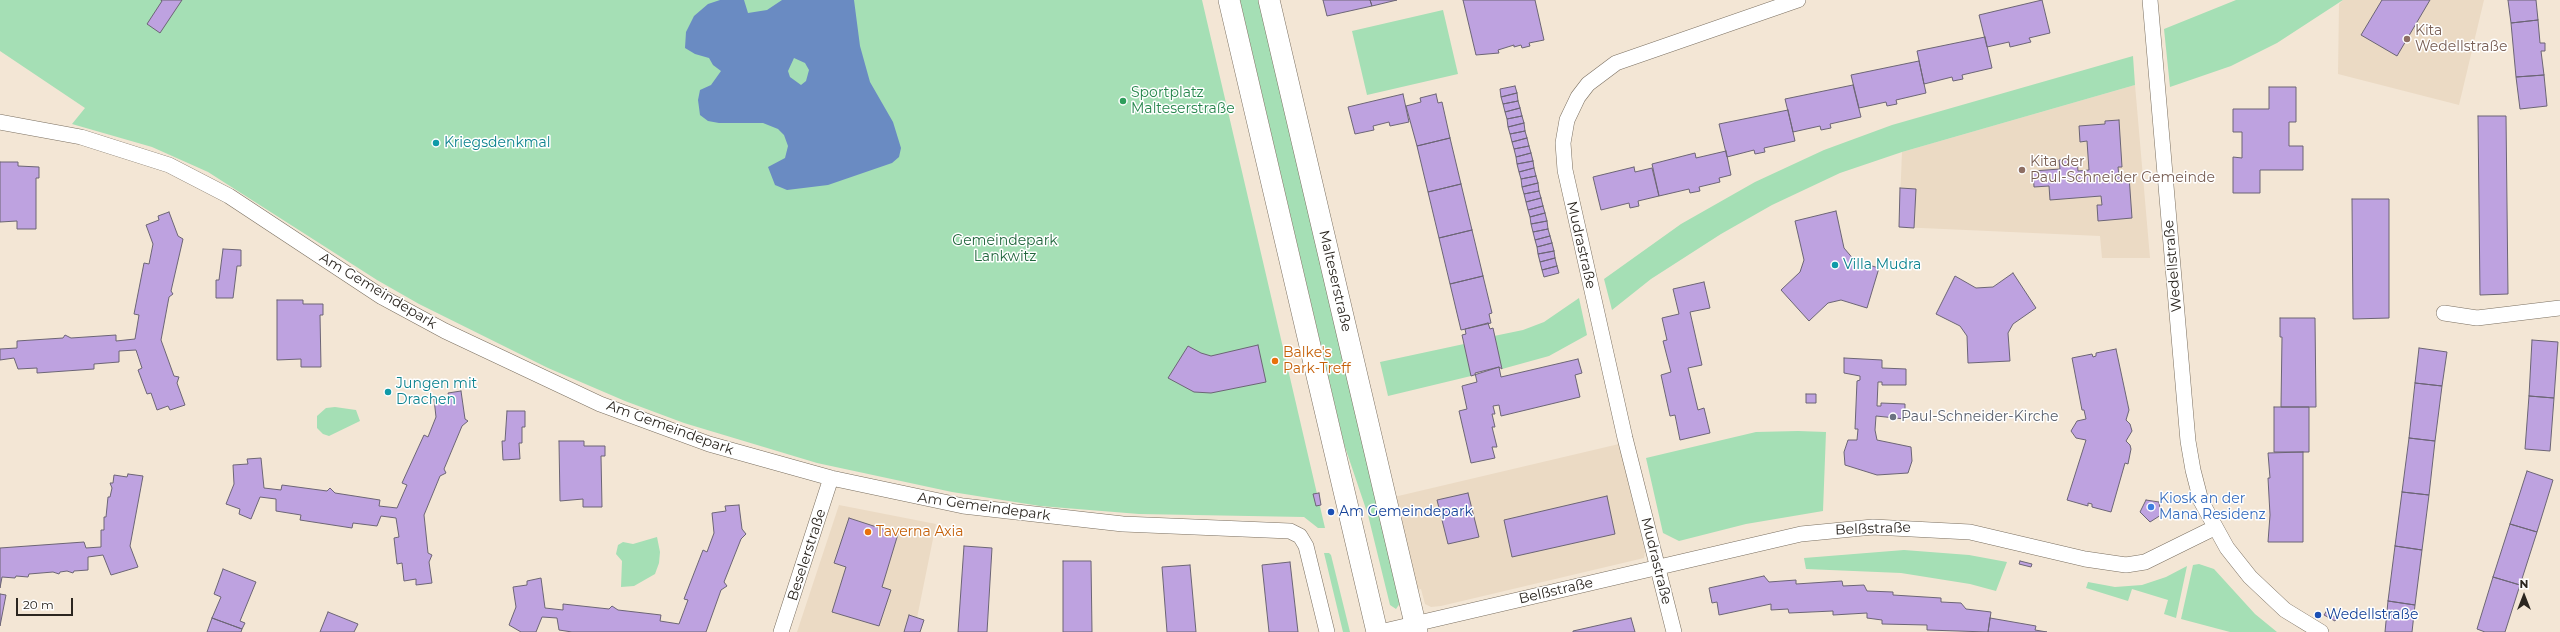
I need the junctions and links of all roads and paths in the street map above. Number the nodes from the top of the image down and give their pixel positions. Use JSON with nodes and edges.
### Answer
{"nodes":[{"id":1,"x":1229,"y":0,"type":"edge"},
{"id":2,"x":1269,"y":0,"type":"edge"},
{"id":3,"x":1798,"y":0,"type":"edge"},
{"id":4,"x":2150,"y":0,"type":"edge"},
{"id":5,"x":0,"y":122,"type":"edge"},
{"id":6,"x":2560,"y":308,"type":"edge"},
{"id":7,"x":2444,"y":313,"type":"dead end"},
{"id":8,"x":831,"y":478,"type":"junction"},
{"id":9,"x":2214,"y":528,"type":"junction"},
{"id":10,"x":1658,"y":568,"type":"junction"},
{"id":11,"x":1416,"y":628,"type":"edge"},
{"id":12,"x":781,"y":632,"type":"edge"},
{"id":13,"x":1327,"y":632,"type":"edge"},
{"id":14,"x":1377,"y":632,"type":"edge"},
{"id":15,"x":1380,"y":632,"type":"edge"},
{"id":16,"x":1674,"y":632,"type":"edge"},
{"id":17,"x":2321,"y":632,"type":"edge"}],
"edges":[{"from":1,"to":14,"type":"main road"},
{"from":2,"to":11,"type":"main road","name":"Malteserstraße"},
{"from":3,"to":10,"type":"street","name":"Mudrastraße"},
{"from":4,"to":9,"type":"street","name":"Wedellstraße"},
{"from":5,"to":8,"type":"street","name":"Am Gemeindepark"},
{"from":6,"to":7,"type":"street"},
{"from":8,"to":12,"type":"street","name":"Beselerstraße"},
{"from":8,"to":13,"type":"street","name":"Am Gemeindepark"},
{"from":9,"to":10,"type":"street","name":"Belßstraße"},
{"from":9,"to":17,"type":"street"},
{"from":10,"to":11,"type":"street","name":"Belßstraße"},
{"from":10,"to":16,"type":"street","name":"Mudrastraße"},
{"from":11,"to":15,"type":"street","name":"Belßstraße"}]}
